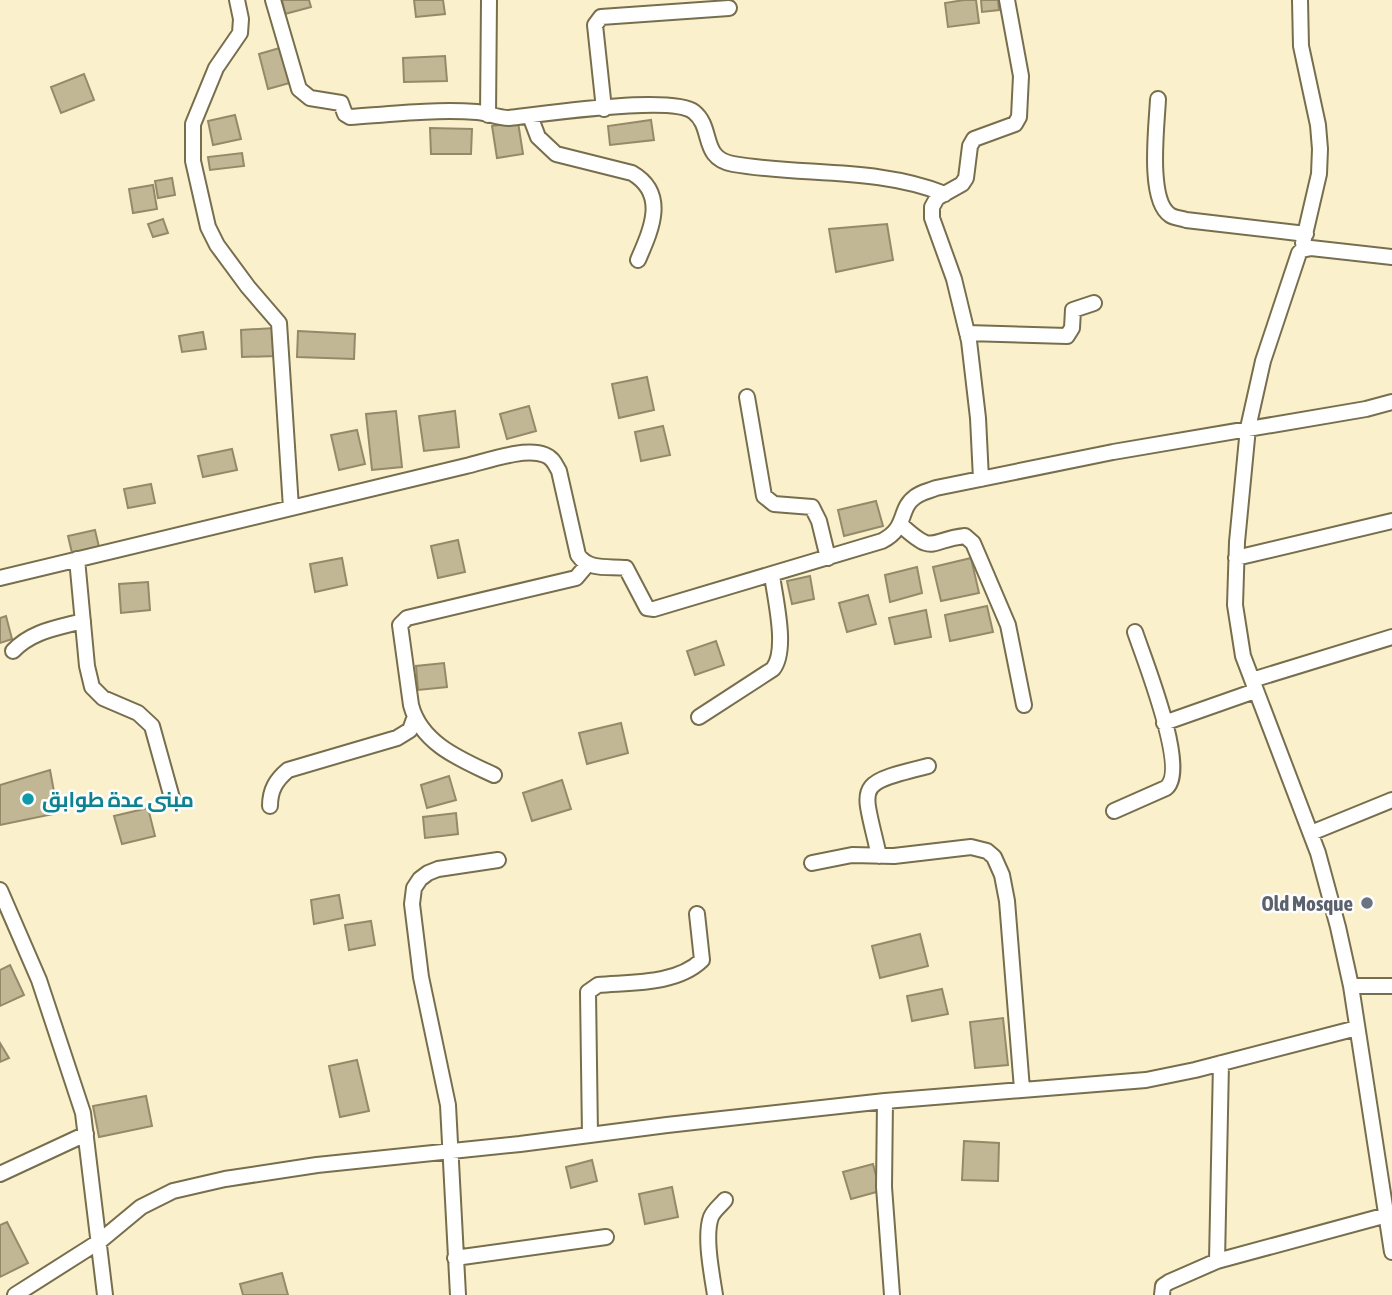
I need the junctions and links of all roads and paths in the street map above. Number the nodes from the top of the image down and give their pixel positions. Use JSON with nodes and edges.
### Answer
{"nodes":[{"id":1,"x":237,"y":0,"type":"edge"},
{"id":2,"x":273,"y":0,"type":"edge"},
{"id":3,"x":489,"y":0,"type":"edge"},
{"id":4,"x":1007,"y":0,"type":"edge"},
{"id":5,"x":1300,"y":0,"type":"edge"},
{"id":6,"x":729,"y":8,"type":"dead end"},
{"id":7,"x":1158,"y":99,"type":"dead end"},
{"id":8,"x":604,"y":109,"type":"junction"},
{"id":9,"x":488,"y":116,"type":"junction"},
{"id":10,"x":530,"y":116,"type":"junction"},
{"id":11,"x":944,"y":194,"type":"junction"},
{"id":12,"x":1306,"y":234,"type":"junction"},
{"id":13,"x":1302,"y":250,"type":"junction"},
{"id":14,"x":1392,"y":257,"type":"edge"},
{"id":15,"x":638,"y":260,"type":"dead end"},
{"id":16,"x":1094,"y":303,"type":"dead end"},
{"id":17,"x":967,"y":333,"type":"junction"},
{"id":18,"x":747,"y":397,"type":"dead end"},
{"id":19,"x":1392,"y":402,"type":"edge"},
{"id":20,"x":1248,"y":428,"type":"junction"},
{"id":21,"x":981,"y":480,"type":"junction"},
{"id":22,"x":291,"y":508,"type":"junction"},
{"id":23,"x":1392,"y":521,"type":"edge"},
{"id":24,"x":901,"y":525,"type":"junction"},
{"id":25,"x":828,"y":558,"type":"junction"},
{"id":26,"x":1236,"y":558,"type":"junction"},
{"id":27,"x":77,"y":559,"type":"junction"},
{"id":28,"x":587,"y":565,"type":"junction"},
{"id":29,"x":772,"y":575,"type":"junction"},
{"id":30,"x":0,"y":578,"type":"edge"},
{"id":31,"x":83,"y":621,"type":"junction"},
{"id":32,"x":1135,"y":632,"type":"dead end"},
{"id":33,"x":1392,"y":637,"type":"edge"},
{"id":34,"x":13,"y":651,"type":"dead end"},
{"id":35,"x":1253,"y":686,"type":"junction"},
{"id":36,"x":1024,"y":705,"type":"dead end"},
{"id":37,"x":415,"y":716,"type":"junction"},
{"id":38,"x":699,"y":717,"type":"dead end"},
{"id":39,"x":1164,"y":723,"type":"junction"},
{"id":40,"x":928,"y":766,"type":"dead end"},
{"id":41,"x":494,"y":775,"type":"dead end"},
{"id":42,"x":172,"y":798,"type":"dead end"},
{"id":43,"x":1392,"y":800,"type":"edge"},
{"id":44,"x":270,"y":806,"type":"dead end"},
{"id":45,"x":1114,"y":811,"type":"dead end"},
{"id":46,"x":1311,"y":833,"type":"junction"},
{"id":47,"x":879,"y":856,"type":"junction"},
{"id":48,"x":498,"y":860,"type":"dead end"},
{"id":49,"x":812,"y":863,"type":"dead end"},
{"id":50,"x":0,"y":890,"type":"edge"},
{"id":51,"x":697,"y":914,"type":"dead end"},
{"id":52,"x":1351,"y":986,"type":"junction"},
{"id":53,"x":1392,"y":986,"type":"edge"},
{"id":54,"x":1357,"y":1028,"type":"junction"},
{"id":55,"x":1221,"y":1063,"type":"junction"},
{"id":56,"x":1021,"y":1089,"type":"junction"},
{"id":57,"x":885,"y":1101,"type":"junction"},
{"id":58,"x":86,"y":1134,"type":"junction"},
{"id":59,"x":590,"y":1135,"type":"junction"},
{"id":60,"x":450,"y":1152,"type":"junction"},
{"id":61,"x":0,"y":1174,"type":"edge"},
{"id":62,"x":726,"y":1200,"type":"dead end"},
{"id":63,"x":1389,"y":1221,"type":"edge"},
{"id":64,"x":606,"y":1237,"type":"dead end"},
{"id":65,"x":100,"y":1241,"type":"junction"},
{"id":66,"x":1392,"y":1252,"type":"edge"},
{"id":67,"x":455,"y":1258,"type":"junction"},
{"id":68,"x":1217,"y":1261,"type":"junction"},
{"id":69,"x":15,"y":1295,"type":"edge"},
{"id":70,"x":105,"y":1295,"type":"edge"},
{"id":71,"x":458,"y":1295,"type":"edge"},
{"id":72,"x":715,"y":1295,"type":"edge"},
{"id":73,"x":892,"y":1295,"type":"edge"},
{"id":74,"x":1162,"y":1295,"type":"edge"}],
"edges":[{"from":1,"to":22,"type":"street"},
{"from":2,"to":9,"type":"street"},
{"from":3,"to":9,"type":"street"},
{"from":4,"to":11,"type":"street"},
{"from":5,"to":12,"type":"street"},
{"from":6,"to":8,"type":"street"},
{"from":7,"to":12,"type":"street"},
{"from":8,"to":10,"type":"street"},
{"from":8,"to":11,"type":"street"},
{"from":9,"to":10,"type":"street"},
{"from":10,"to":15,"type":"street"},
{"from":11,"to":17,"type":"street"},
{"from":12,"to":13,"type":"street"},
{"from":13,"to":14,"type":"street"},
{"from":13,"to":20,"type":"street"},
{"from":16,"to":17,"type":"street"},
{"from":17,"to":21,"type":"street"},
{"from":18,"to":25,"type":"street"},
{"from":19,"to":20,"type":"street"},
{"from":20,"to":21,"type":"street"},
{"from":20,"to":26,"type":"street"},
{"from":21,"to":24,"type":"street"},
{"from":22,"to":27,"type":"street"},
{"from":22,"to":28,"type":"street"},
{"from":23,"to":26,"type":"street"},
{"from":24,"to":25,"type":"street"},
{"from":24,"to":36,"type":"street"},
{"from":25,"to":29,"type":"street"},
{"from":26,"to":35,"type":"street"},
{"from":27,"to":30,"type":"street"},
{"from":27,"to":31,"type":"street"},
{"from":28,"to":29,"type":"street"},
{"from":28,"to":37,"type":"street"},
{"from":29,"to":38,"type":"street"},
{"from":31,"to":34,"type":"street"},
{"from":31,"to":42,"type":"street"},
{"from":32,"to":39,"type":"street"},
{"from":33,"to":35,"type":"street"},
{"from":35,"to":39,"type":"street"},
{"from":35,"to":46,"type":"street"},
{"from":37,"to":41,"type":"street"},
{"from":37,"to":44,"type":"street"},
{"from":39,"to":45,"type":"street"},
{"from":40,"to":47,"type":"street"},
{"from":43,"to":46,"type":"street"},
{"from":46,"to":52,"type":"street"},
{"from":47,"to":49,"type":"street"},
{"from":47,"to":56,"type":"street"},
{"from":48,"to":60,"type":"street"},
{"from":50,"to":58,"type":"street"},
{"from":51,"to":59,"type":"street"},
{"from":52,"to":53,"type":"street"},
{"from":52,"to":54,"type":"street"},
{"from":54,"to":55,"type":"street"},
{"from":54,"to":63,"type":"street"},
{"from":55,"to":56,"type":"street"},
{"from":55,"to":68,"type":"street"},
{"from":56,"to":57,"type":"street"},
{"from":57,"to":59,"type":"street"},
{"from":57,"to":73,"type":"street"},
{"from":58,"to":61,"type":"street"},
{"from":58,"to":65,"type":"street"},
{"from":59,"to":60,"type":"street"},
{"from":60,"to":65,"type":"street"},
{"from":60,"to":67,"type":"street"},
{"from":62,"to":72,"type":"street"},
{"from":63,"to":66,"type":"street"},
{"from":63,"to":68,"type":"street"},
{"from":64,"to":67,"type":"street"},
{"from":65,"to":69,"type":"street"},
{"from":65,"to":70,"type":"street"},
{"from":67,"to":71,"type":"street"},
{"from":68,"to":74,"type":"street"}]}
